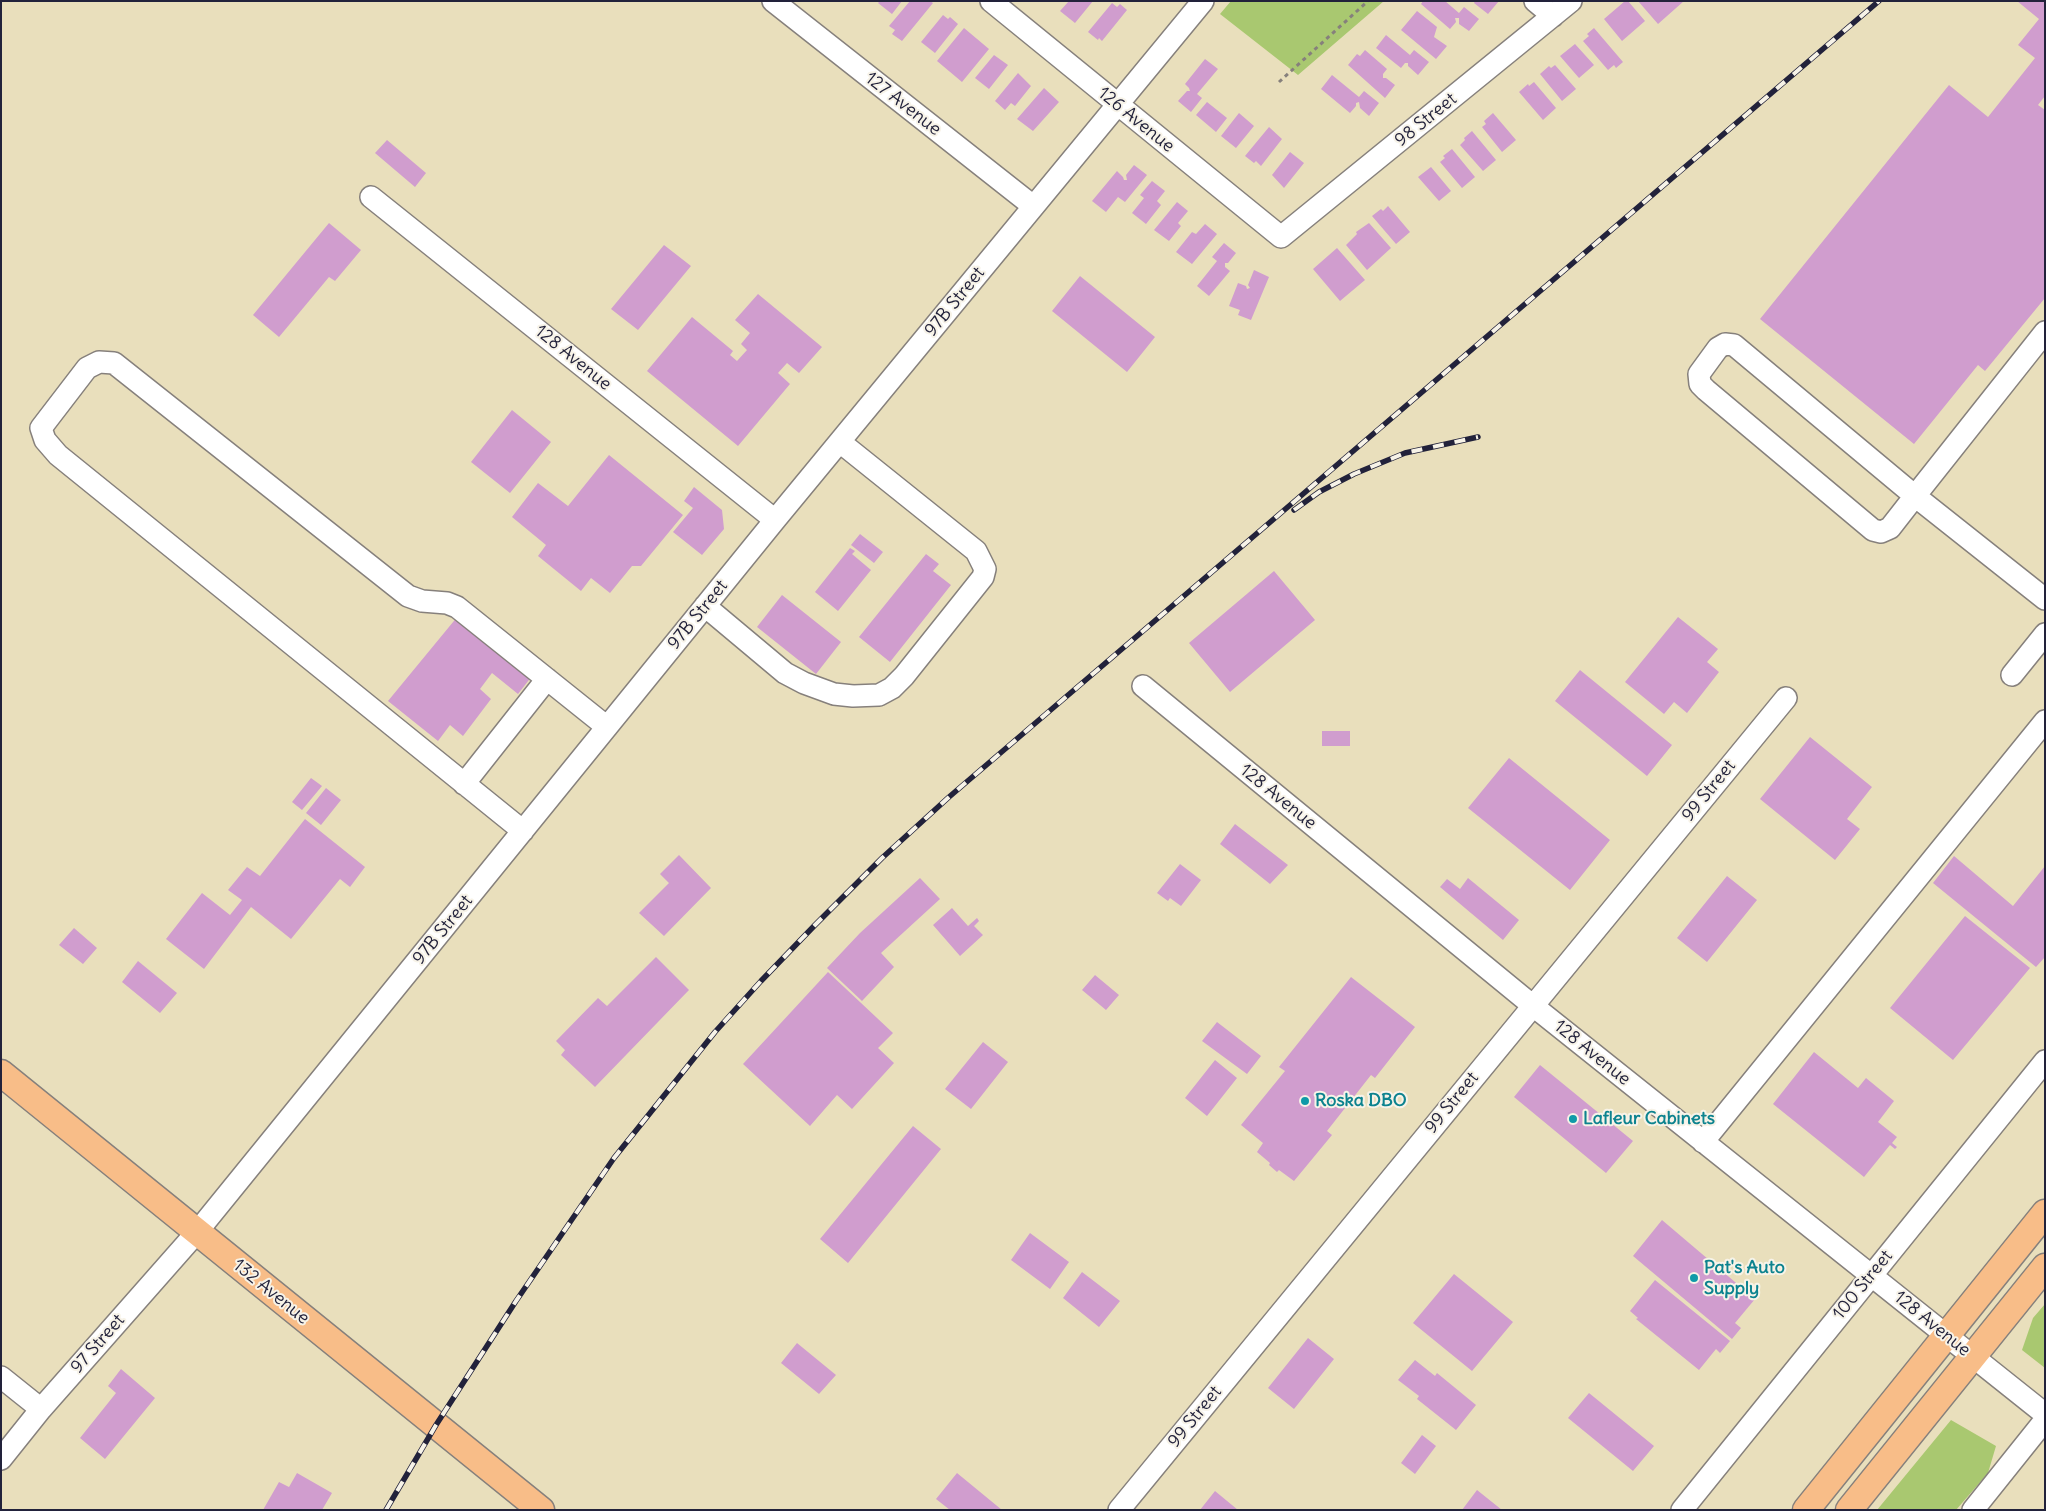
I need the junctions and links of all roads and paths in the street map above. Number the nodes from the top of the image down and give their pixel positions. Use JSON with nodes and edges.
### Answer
{"nodes":[{"id":1,"x":773,"y":1,"type":"edge"},
{"id":2,"x":991,"y":1,"type":"edge"},
{"id":3,"x":1203,"y":1,"type":"edge"},
{"id":4,"x":1368,"y":1,"type":"edge"},
{"id":5,"x":1535,"y":1,"type":"edge"},
{"id":6,"x":1570,"y":1,"type":"edge"},
{"id":7,"x":1553,"y":16,"type":"junction"},
{"id":8,"x":1279,"y":82,"type":"dead end"},
{"id":9,"x":1117,"y":104,"type":"junction"},
{"id":10,"x":371,"y":196,"type":"dead end"},
{"id":11,"x":1034,"y":206,"type":"junction"},
{"id":12,"x":1282,"y":238,"type":"joint"},
{"id":13,"x":2045,"y":332,"type":"edge"},
{"id":14,"x":840,"y":442,"type":"junction"},
{"id":15,"x":1915,"y":496,"type":"junction"},
{"id":16,"x":774,"y":520,"type":"junction"},
{"id":17,"x":2045,"y":599,"type":"edge"},
{"id":18,"x":705,"y":606,"type":"junction"},
{"id":19,"x":2045,"y":634,"type":"edge"},
{"id":20,"x":2012,"y":675,"type":"dead end"},
{"id":21,"x":547,"y":679,"type":"junction"},
{"id":22,"x":1143,"y":686,"type":"dead end"},
{"id":23,"x":1786,"y":698,"type":"dead end"},
{"id":24,"x":2045,"y":720,"type":"edge"},
{"id":25,"x":607,"y":727,"type":"junction"},
{"id":26,"x":464,"y":784,"type":"junction"},
{"id":27,"x":523,"y":831,"type":"junction"},
{"id":28,"x":1532,"y":1005,"type":"junction"},
{"id":29,"x":2045,"y":1061,"type":"edge"},
{"id":30,"x":1,"y":1073,"type":"edge"},
{"id":31,"x":1703,"y":1142,"type":"junction"},
{"id":32,"x":2045,"y":1214,"type":"edge"},
{"id":33,"x":197,"y":1232,"type":"junction"},
{"id":34,"x":2045,"y":1267,"type":"edge"},
{"id":35,"x":1871,"y":1275,"type":"junction"},
{"id":36,"x":1946,"y":1335,"type":"junction"},
{"id":37,"x":1972,"y":1356,"type":"junction"},
{"id":38,"x":1,"y":1377,"type":"edge"},
{"id":39,"x":40,"y":1409,"type":"junction"},
{"id":40,"x":2045,"y":1414,"type":"edge"},
{"id":41,"x":2045,"y":1420,"type":"edge"},
{"id":42,"x":1,"y":1459,"type":"edge"},
{"id":43,"x":541,"y":1510,"type":"edge"},
{"id":44,"x":1119,"y":1510,"type":"edge"},
{"id":45,"x":1682,"y":1510,"type":"edge"},
{"id":46,"x":1806,"y":1510,"type":"edge"},
{"id":47,"x":1849,"y":1510,"type":"edge"},
{"id":48,"x":1973,"y":1510,"type":"edge"}],
"edges":[{"from":1,"to":11,"type":"street","name":"127 Avenue"},
{"from":2,"to":9,"type":"street","name":"126 Avenue"},
{"from":3,"to":9,"type":"street","name":"97B Street"},
{"from":4,"to":8,"type":"path"},
{"from":5,"to":7,"type":"street"},
{"from":6,"to":7,"type":"street","name":"98 Street"},
{"from":7,"to":12,"type":"street","name":"98 Street"},
{"from":9,"to":11,"type":"street","name":"97B Street"},
{"from":9,"to":12,"type":"street","name":"126 Avenue"},
{"from":10,"to":16,"type":"street","name":"128 Avenue"},
{"from":11,"to":14,"type":"street","name":"97B Street"},
{"from":13,"to":15,"type":"street"},
{"from":14,"to":16,"type":"street","name":"97B Street"},
{"from":14,"to":18,"type":"street"},
{"from":15,"to":15,"type":"street"},
{"from":15,"to":17,"type":"street"},
{"from":16,"to":18,"type":"street","name":"97B Street"},
{"from":18,"to":25,"type":"street","name":"97B Street"},
{"from":19,"to":20,"type":"street"},
{"from":21,"to":25,"type":"street"},
{"from":21,"to":26,"type":"street"},
{"from":21,"to":26,"type":"street"},
{"from":22,"to":28,"type":"street","name":"128 Avenue"},
{"from":23,"to":28,"type":"street","name":"99 Street"},
{"from":24,"to":31,"type":"street"},
{"from":25,"to":27,"type":"street","name":"97B Street"},
{"from":26,"to":27,"type":"street"},
{"from":27,"to":33,"type":"street","name":"97B Street"},
{"from":28,"to":31,"type":"street","name":"128 Avenue"},
{"from":28,"to":44,"type":"street","name":"99 Street"},
{"from":29,"to":35,"type":"street","name":"100 Street"},
{"from":30,"to":33,"type":"main road","name":"132 Avenue"},
{"from":31,"to":35,"type":"street","name":"128 Avenue"},
{"from":32,"to":36,"type":"main road"},
{"from":33,"to":39,"type":"street","name":"97 Street"},
{"from":33,"to":43,"type":"main road","name":"132 Avenue"},
{"from":34,"to":37,"type":"main road"},
{"from":35,"to":36,"type":"street","name":"128 Avenue"},
{"from":35,"to":45,"type":"street","name":"100 Street"},
{"from":36,"to":37,"type":"street","name":"128 Avenue"},
{"from":36,"to":46,"type":"main road"},
{"from":37,"to":40,"type":"street","name":"128 Avenue"},
{"from":37,"to":47,"type":"main road"},
{"from":38,"to":39,"type":"street"},
{"from":39,"to":42,"type":"street","name":"97 Street"},
{"from":41,"to":48,"type":"street"}]}
